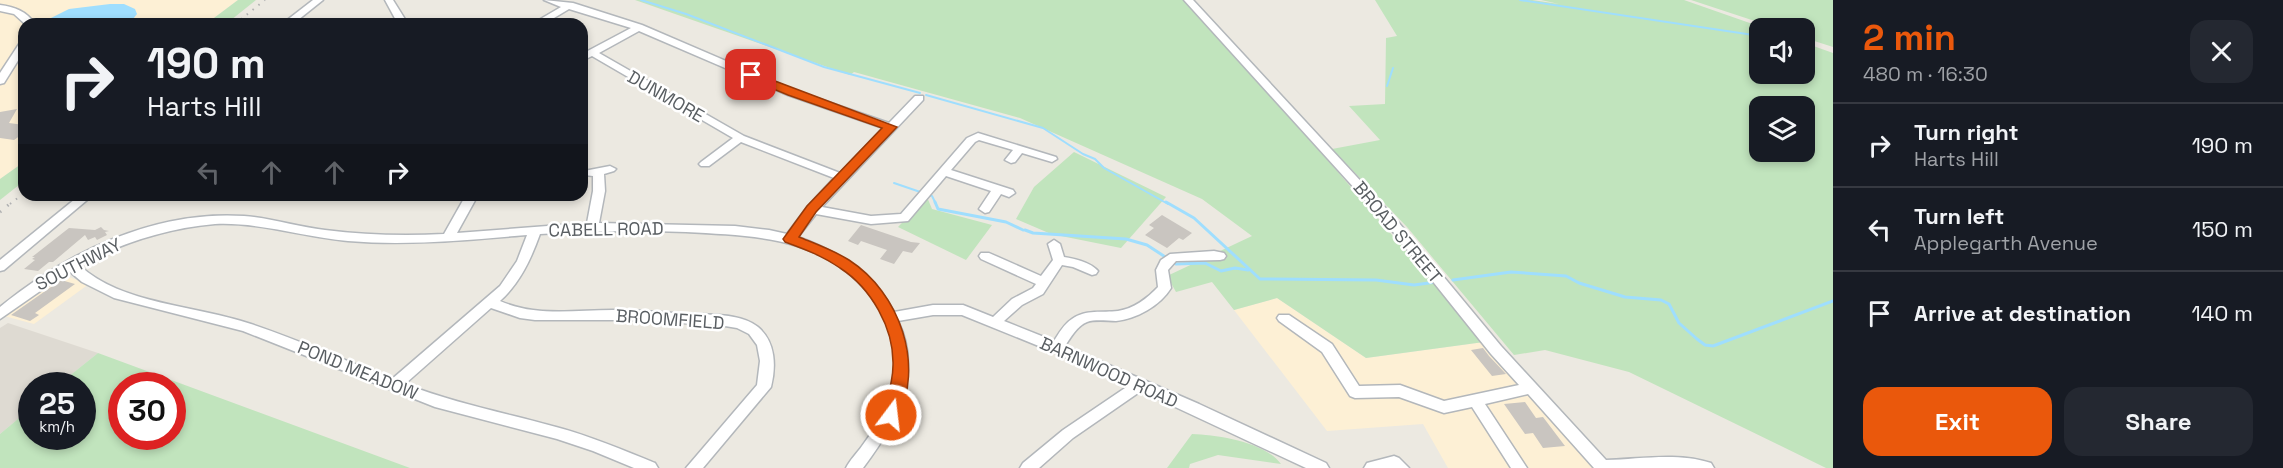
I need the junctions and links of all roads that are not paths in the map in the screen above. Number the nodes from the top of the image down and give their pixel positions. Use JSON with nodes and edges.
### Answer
{"nodes":[{"id":1,"x":319,"y":0,"type":"edge"},
{"id":2,"x":389,"y":0,"type":"edge"},
{"id":3,"x":548,"y":0,"type":"edge"},
{"id":4,"x":1188,"y":0,"type":"edge"},
{"id":5,"x":570,"y":5,"type":"junction"},
{"id":6,"x":0,"y":8,"type":"edge"},
{"id":7,"x":27,"y":18,"type":"edge"},
{"id":8,"x":295,"y":18,"type":"edge"},
{"id":9,"x":400,"y":18,"type":"edge"},
{"id":10,"x":547,"y":18,"type":"edge"},
{"id":11,"x":639,"y":27,"type":"junction"},
{"id":12,"x":18,"y":52,"type":"edge"},
{"id":13,"x":593,"y":53,"type":"junction"},
{"id":14,"x":588,"y":55,"type":"edge"},
{"id":15,"x":0,"y":81,"type":"edge"},
{"id":16,"x":919,"y":98,"type":"dead end"},
{"id":17,"x":891,"y":127,"type":"junction"},
{"id":18,"x":740,"y":138,"type":"junction"},
{"id":19,"x":1020,"y":149,"type":"junction"},
{"id":20,"x":1052,"y":159,"type":"dead end"},
{"id":21,"x":1011,"y":160,"type":"dead end"},
{"id":22,"x":704,"y":165,"type":"dead end"},
{"id":23,"x":599,"y":171,"type":"dead end"},
{"id":24,"x":944,"y":171,"type":"junction"},
{"id":25,"x":841,"y":177,"type":"junction"},
{"id":26,"x":80,"y":201,"type":"edge"},
{"id":27,"x":469,"y":201,"type":"edge"},
{"id":28,"x":812,"y":209,"type":"junction"},
{"id":29,"x":985,"y":209,"type":"dead end"},
{"id":30,"x":592,"y":227,"type":"junction"},
{"id":31,"x":535,"y":230,"type":"junction"},
{"id":32,"x":129,"y":238,"type":"joint"},
{"id":33,"x":448,"y":238,"type":"junction"},
{"id":34,"x":790,"y":239,"type":"junction"},
{"id":35,"x":1054,"y":244,"type":"dead end"},
{"id":36,"x":1220,"y":255,"type":"dead end"},
{"id":37,"x":985,"y":256,"type":"dead end"},
{"id":38,"x":1059,"y":260,"type":"junction"},
{"id":39,"x":70,"y":264,"type":"junction"},
{"id":40,"x":0,"y":267,"type":"edge"},
{"id":41,"x":1092,"y":271,"type":"dead end"},
{"id":42,"x":1045,"y":283,"type":"junction"},
{"id":43,"x":0,"y":298,"type":"edge"},
{"id":44,"x":18,"y":298,"type":"junction"},
{"id":45,"x":492,"y":303,"type":"junction"},
{"id":46,"x":0,"y":314,"type":"edge"},
{"id":47,"x":891,"y":317,"type":"junction"},
{"id":48,"x":1284,"y":318,"type":"dead end"},
{"id":49,"x":994,"y":322,"type":"junction"},
{"id":50,"x":1056,"y":346,"type":"junction"},
{"id":51,"x":1140,"y":385,"type":"junction"},
{"id":52,"x":393,"y":386,"type":"junction"},
{"id":53,"x":1532,"y":388,"type":"junction"},
{"id":54,"x":1476,"y":401,"type":"junction"},
{"id":55,"x":1603,"y":467,"type":"edge"},
{"id":56,"x":650,"y":468,"type":"edge"},
{"id":57,"x":694,"y":468,"type":"edge"},
{"id":58,"x":854,"y":468,"type":"edge"},
{"id":59,"x":1028,"y":468,"type":"edge"},
{"id":60,"x":1320,"y":468,"type":"edge"},
{"id":61,"x":1372,"y":468,"type":"edge"},
{"id":62,"x":1401,"y":468,"type":"edge"},
{"id":63,"x":1519,"y":468,"type":"edge"},
{"id":64,"x":1706,"y":468,"type":"edge"}],
"edges":[{"from":1,"to":8,"type":"street"},
{"from":2,"to":9,"type":"street"},
{"from":3,"to":5,"type":"street"},
{"from":4,"to":53,"type":"street","name":"BROAD STREET"},
{"from":5,"to":10,"type":"street"},
{"from":5,"to":11,"type":"street"},
{"from":6,"to":7,"type":"street"},
{"from":11,"to":13,"type":"street"},
{"from":11,"to":17,"type":"street"},
{"from":12,"to":15,"type":"street"},
{"from":13,"to":14,"type":"street"},
{"from":13,"to":18,"type":"street","name":"DUNMORE"},
{"from":16,"to":17,"type":"street"},
{"from":17,"to":25,"type":"street"},
{"from":18,"to":22,"type":"street"},
{"from":18,"to":25,"type":"street","name":"DUNMORE"},
{"from":19,"to":20,"type":"street"},
{"from":19,"to":21,"type":"street"},
{"from":19,"to":24,"type":"street"},
{"from":23,"to":30,"type":"street"},
{"from":24,"to":28,"type":"street"},
{"from":24,"to":29,"type":"street"},
{"from":25,"to":28,"type":"street"},
{"from":26,"to":40,"type":"street"},
{"from":27,"to":33,"type":"street"},
{"from":28,"to":34,"type":"street"},
{"from":30,"to":31,"type":"street","name":"CABELL ROAD"},
{"from":30,"to":34,"type":"street","name":"CABELL ROAD"},
{"from":31,"to":33,"type":"street","name":"CABELL ROAD"},
{"from":31,"to":45,"type":"street"},
{"from":32,"to":33,"type":"street","name":"CABELL ROAD"},
{"from":32,"to":39,"type":"street","name":"SOUTHWAY"},
{"from":34,"to":47,"type":"street","name":"CABELL ROAD"},
{"from":35,"to":38,"type":"street"},
{"from":36,"to":50,"type":"street"},
{"from":37,"to":42,"type":"street"},
{"from":38,"to":41,"type":"street"},
{"from":38,"to":42,"type":"street"},
{"from":39,"to":44,"type":"street","name":"SOUTHWAY"},
{"from":39,"to":52,"type":"street","name":"POND MEADOW"},
{"from":42,"to":49,"type":"street"},
{"from":43,"to":44,"type":"street"},
{"from":44,"to":46,"type":"street","name":"SOUTHWAY"},
{"from":45,"to":52,"type":"street"},
{"from":45,"to":57,"type":"street","name":"BROOMFIELD"},
{"from":47,"to":49,"type":"street","name":"BARNWOOD ROAD"},
{"from":47,"to":58,"type":"street","name":"CABELL ROAD"},
{"from":48,"to":54,"type":"street"},
{"from":49,"to":50,"type":"street","name":"BARNWOOD ROAD"},
{"from":50,"to":51,"type":"street","name":"BARNWOOD ROAD"},
{"from":51,"to":59,"type":"street"},
{"from":51,"to":60,"type":"street","name":"BARNWOOD ROAD"},
{"from":52,"to":56,"type":"street","name":"POND MEADOW"},
{"from":53,"to":54,"type":"street"},
{"from":53,"to":55,"type":"street","name":"BROAD STREET"},
{"from":54,"to":63,"type":"street"},
{"from":55,"to":64,"type":"street"},
{"from":61,"to":62,"type":"street"}]}
